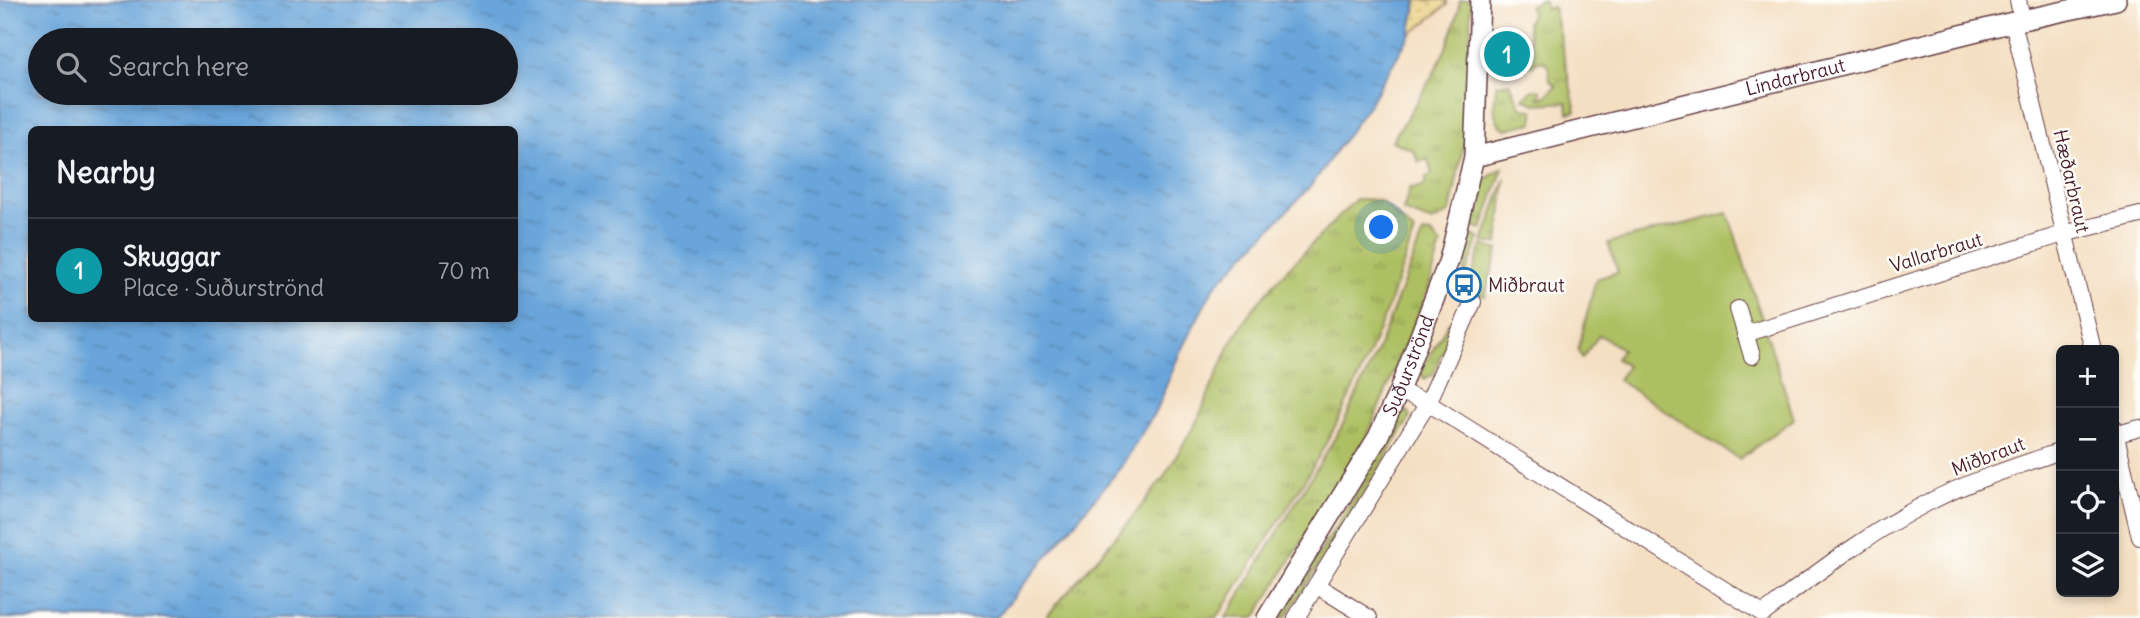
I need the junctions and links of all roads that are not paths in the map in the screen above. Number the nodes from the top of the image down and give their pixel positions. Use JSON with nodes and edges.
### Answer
{"nodes":[{"id":1,"x":1480,"y":0,"type":"edge"},
{"id":2,"x":2018,"y":0,"type":"edge"},
{"id":3,"x":2116,"y":0,"type":"edge"},
{"id":4,"x":2017,"y":21,"type":"junction"},
{"id":5,"x":1474,"y":157,"type":"junction"},
{"id":6,"x":2140,"y":215,"type":"edge"},
{"id":7,"x":2063,"y":234,"type":"junction"},
{"id":8,"x":1473,"y":303,"type":"dead end"},
{"id":9,"x":1738,"y":309,"type":"dead end"},
{"id":10,"x":1745,"y":334,"type":"junction"},
{"id":11,"x":2092,"y":345,"type":"edge"},
{"id":12,"x":1752,"y":356,"type":"dead end"},
{"id":13,"x":1399,"y":391,"type":"junction"},
{"id":14,"x":1427,"y":403,"type":"junction"},
{"id":15,"x":2140,"y":428,"type":"edge"},
{"id":16,"x":2119,"y":431,"type":"edge"},
{"id":17,"x":2119,"y":452,"type":"edge"},
{"id":18,"x":2056,"y":453,"type":"edge"},
{"id":19,"x":2140,"y":537,"type":"edge"},
{"id":20,"x":1316,"y":585,"type":"junction"},
{"id":21,"x":1267,"y":618,"type":"edge"},
{"id":22,"x":1296,"y":618,"type":"edge"},
{"id":23,"x":1369,"y":618,"type":"edge"}],
"edges":[{"from":1,"to":5,"type":"street","name":"Suðurströnd"},
{"from":2,"to":4,"type":"street","name":"Hæðarbraut"},
{"from":3,"to":4,"type":"street","name":"Lindarbraut"},
{"from":4,"to":5,"type":"street","name":"Lindarbraut"},
{"from":4,"to":7,"type":"street","name":"Hæðarbraut"},
{"from":5,"to":13,"type":"street","name":"Suðurströnd"},
{"from":6,"to":7,"type":"street","name":"Vallarbraut"},
{"from":7,"to":10,"type":"street","name":"Vallarbraut"},
{"from":7,"to":11,"type":"street","name":"Hæðarbraut"},
{"from":8,"to":14,"type":"street"},
{"from":9,"to":10,"type":"street"},
{"from":10,"to":12,"type":"street"},
{"from":13,"to":14,"type":"street","name":"Miðbraut"},
{"from":13,"to":21,"type":"street","name":"Suðurströnd"},
{"from":14,"to":18,"type":"street","name":"Miðbraut"},
{"from":14,"to":20,"type":"street"},
{"from":15,"to":16,"type":"street"},
{"from":17,"to":19,"type":"street"},
{"from":20,"to":22,"type":"street"},
{"from":20,"to":23,"type":"street"}]}
